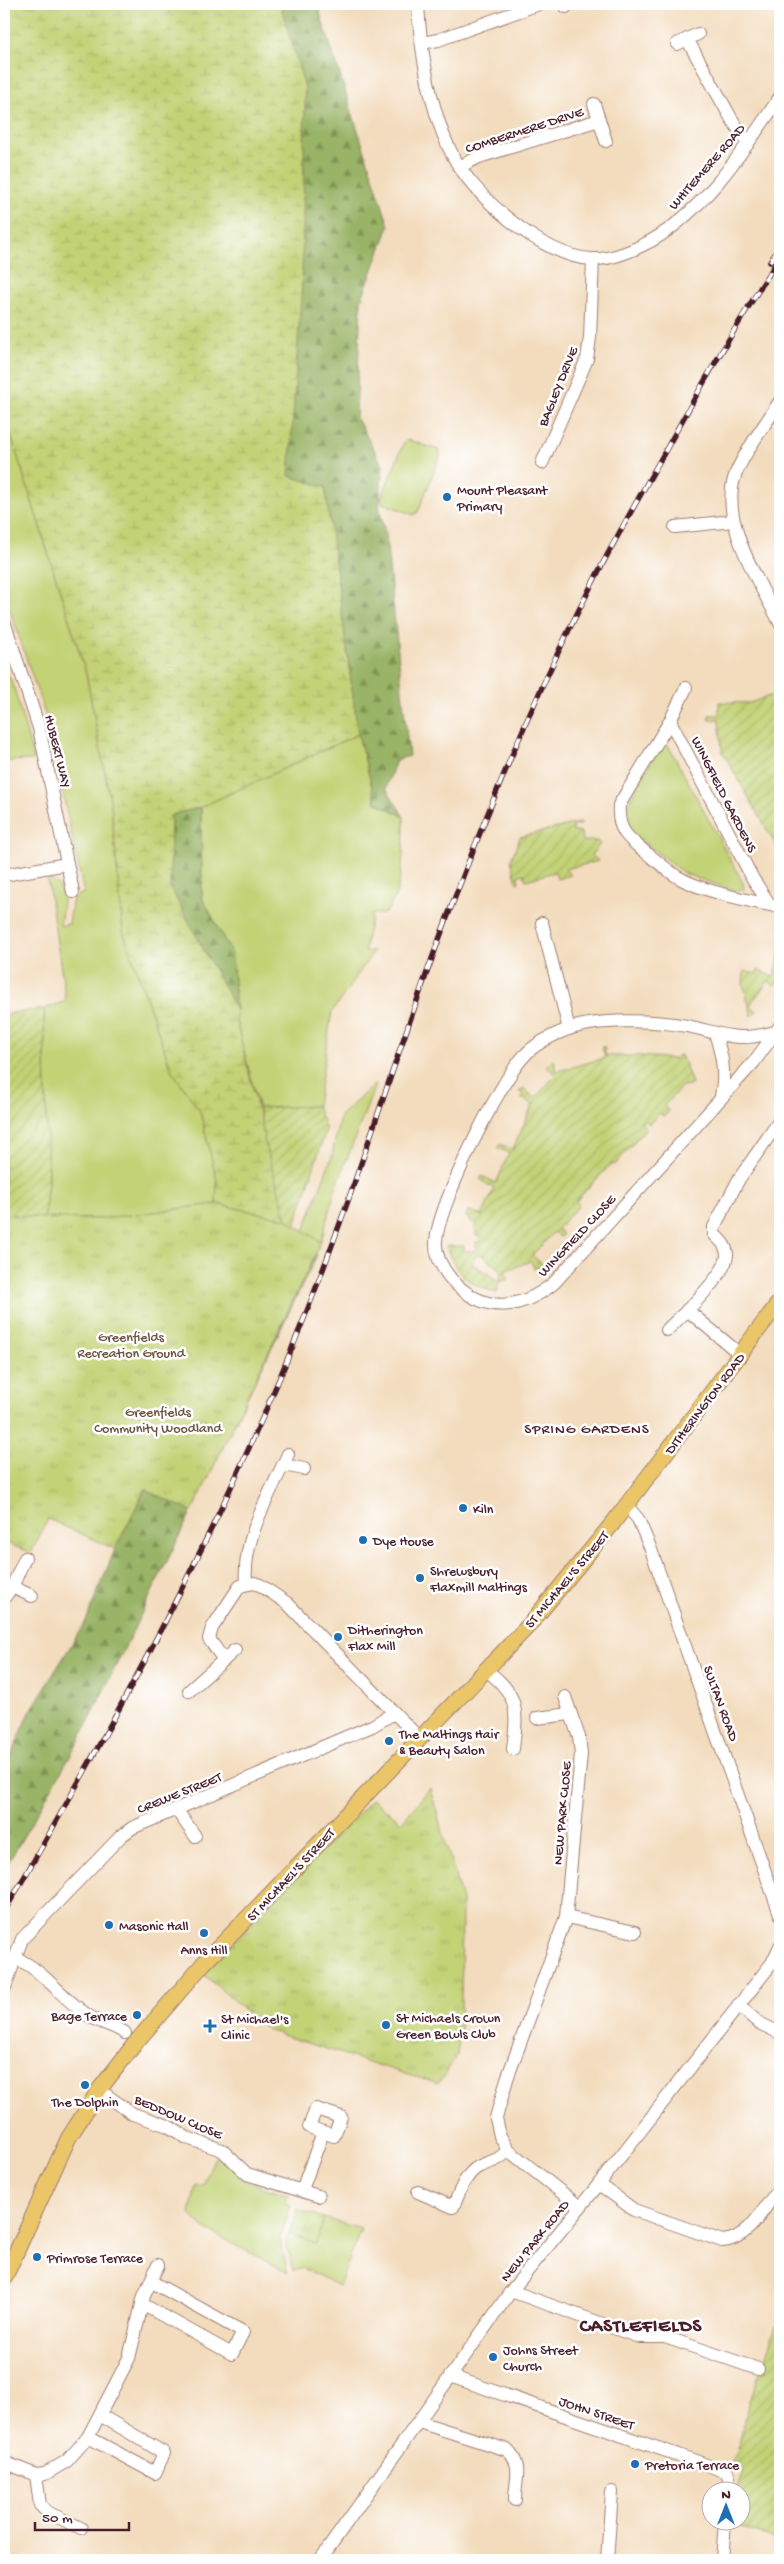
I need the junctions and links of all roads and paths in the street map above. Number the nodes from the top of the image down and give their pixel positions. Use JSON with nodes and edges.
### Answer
{"nodes":[{"id":1,"x":418,"y":4,"type":"edge"},
{"id":2,"x":539,"y":4,"type":"edge"},
{"id":3,"x":688,"y":39,"type":"dead end"},
{"id":4,"x":422,"y":42,"type":"junction"},
{"id":5,"x":780,"y":97,"type":"edge"},
{"id":6,"x":594,"y":104,"type":"dead end"},
{"id":7,"x":599,"y":120,"type":"junction"},
{"id":8,"x":606,"y":141,"type":"dead end"},
{"id":9,"x":748,"y":144,"type":"junction"},
{"id":10,"x":459,"y":167,"type":"junction"},
{"id":11,"x":593,"y":259,"type":"junction"},
{"id":12,"x":780,"y":401,"type":"edge"},
{"id":13,"x":542,"y":463,"type":"dead end"},
{"id":14,"x":733,"y":521,"type":"junction"},
{"id":15,"x":675,"y":527,"type":"dead end"},
{"id":16,"x":4,"y":620,"type":"edge"},
{"id":17,"x":780,"y":623,"type":"edge"},
{"id":18,"x":9,"y":653,"type":"edge"},
{"id":19,"x":686,"y":688,"type":"dead end"},
{"id":20,"x":670,"y":721,"type":"junction"},
{"id":21,"x":68,"y":864,"type":"junction"},
{"id":22,"x":4,"y":875,"type":"edge"},
{"id":23,"x":73,"y":892,"type":"dead end"},
{"id":24,"x":775,"y":906,"type":"edge"},
{"id":25,"x":542,"y":923,"type":"dead end"},
{"id":26,"x":569,"y":1029,"type":"junction"},
{"id":27,"x":778,"y":1029,"type":"edge"},
{"id":28,"x":715,"y":1033,"type":"junction"},
{"id":29,"x":720,"y":1099,"type":"junction"},
{"id":30,"x":780,"y":1120,"type":"edge"},
{"id":31,"x":780,"y":1301,"type":"edge"},
{"id":32,"x":687,"y":1310,"type":"junction"},
{"id":33,"x":667,"y":1330,"type":"dead end"},
{"id":34,"x":741,"y":1355,"type":"junction"},
{"id":35,"x":304,"y":1469,"type":"dead end"},
{"id":36,"x":626,"y":1505,"type":"junction"},
{"id":37,"x":26,"y":1558,"type":"dead end"},
{"id":38,"x":246,"y":1584,"type":"junction"},
{"id":39,"x":12,"y":1587,"type":"junction"},
{"id":40,"x":32,"y":1596,"type":"dead end"},
{"id":41,"x":4,"y":1598,"type":"edge"},
{"id":42,"x":234,"y":1650,"type":"dead end"},
{"id":43,"x":224,"y":1660,"type":"junction"},
{"id":44,"x":486,"y":1669,"type":"junction"},
{"id":45,"x":189,"y":1692,"type":"dead end"},
{"id":46,"x":565,"y":1697,"type":"dead end"},
{"id":47,"x":394,"y":1713,"type":"junction"},
{"id":48,"x":570,"y":1714,"type":"junction"},
{"id":49,"x":537,"y":1718,"type":"dead end"},
{"id":50,"x":420,"y":1739,"type":"junction"},
{"id":51,"x":513,"y":1748,"type":"dead end"},
{"id":52,"x":176,"y":1808,"type":"junction"},
{"id":53,"x":195,"y":1836,"type":"dead end"},
{"id":54,"x":780,"y":1914,"type":"edge"},
{"id":55,"x":566,"y":1917,"type":"junction"},
{"id":56,"x":635,"y":1932,"type":"dead end"},
{"id":57,"x":780,"y":1946,"type":"edge"},
{"id":58,"x":16,"y":1958,"type":"junction"},
{"id":59,"x":4,"y":1990,"type":"edge"},
{"id":60,"x":738,"y":2005,"type":"junction"},
{"id":61,"x":125,"y":2033,"type":"dead end"},
{"id":62,"x":780,"y":2033,"type":"edge"},
{"id":63,"x":99,"y":2090,"type":"junction"},
{"id":64,"x":323,"y":2132,"type":"dead end"},
{"id":65,"x":508,"y":2150,"type":"junction"},
{"id":66,"x":599,"y":2184,"type":"junction"},
{"id":67,"x":780,"y":2187,"type":"edge"},
{"id":68,"x":302,"y":2190,"type":"junction"},
{"id":69,"x":418,"y":2192,"type":"dead end"},
{"id":70,"x":318,"y":2196,"type":"dead end"},
{"id":71,"x":580,"y":2207,"type":"junction"},
{"id":72,"x":158,"y":2265,"type":"dead end"},
{"id":73,"x":4,"y":2279,"type":"edge"},
{"id":74,"x":152,"y":2282,"type":"junction"},
{"id":75,"x":510,"y":2292,"type":"junction"},
{"id":76,"x":142,"y":2304,"type":"junction"},
{"id":77,"x":758,"y":2369,"type":"dead end"},
{"id":78,"x":450,"y":2376,"type":"junction"},
{"id":79,"x":100,"y":2414,"type":"junction"},
{"id":80,"x":419,"y":2422,"type":"junction"},
{"id":81,"x":88,"y":2437,"type":"junction"},
{"id":82,"x":4,"y":2462,"type":"edge"},
{"id":83,"x":36,"y":2475,"type":"junction"},
{"id":84,"x":728,"y":2482,"type":"edge"},
{"id":85,"x":612,"y":2492,"type":"dead end"},
{"id":86,"x":515,"y":2500,"type":"dead end"},
{"id":87,"x":80,"y":2528,"type":"dead end"},
{"id":88,"x":724,"y":2532,"type":"edge"},
{"id":89,"x":320,"y":2560,"type":"edge"},
{"id":90,"x":607,"y":2560,"type":"edge"},
{"id":91,"x":722,"y":2560,"type":"edge"}],
"edges":[{"from":1,"to":4,"type":"street","name":"WHITEMERE ROAD"},
{"from":2,"to":4,"type":"street"},
{"from":3,"to":9,"type":"street"},
{"from":4,"to":10,"type":"street","name":"WHITEMERE ROAD"},
{"from":5,"to":9,"type":"street","name":"WHITEMERE ROAD"},
{"from":6,"to":7,"type":"street"},
{"from":7,"to":8,"type":"street"},
{"from":7,"to":10,"type":"street","name":"COMBERMERE DRIVE"},
{"from":9,"to":11,"type":"street","name":"WHITEMERE ROAD"},
{"from":10,"to":11,"type":"street","name":"WHITEMERE ROAD"},
{"from":11,"to":13,"type":"street","name":"BAGLEY DRIVE"},
{"from":12,"to":14,"type":"street"},
{"from":14,"to":15,"type":"street"},
{"from":14,"to":17,"type":"street"},
{"from":16,"to":18,"type":"street","name":"HUBERT WAY"},
{"from":18,"to":21,"type":"street","name":"HUBERT WAY"},
{"from":19,"to":20,"type":"street","name":"WINGFIELD GARDENS"},
{"from":20,"to":24,"type":"street","name":"WINGFIELD GARDENS"},
{"from":20,"to":24,"type":"street","name":"WINGFIELD GARDENS"},
{"from":21,"to":22,"type":"street"},
{"from":21,"to":23,"type":"street","name":"HUBERT WAY"},
{"from":25,"to":26,"type":"street"},
{"from":26,"to":28,"type":"street","name":"WINGFIELD CLOSE"},
{"from":26,"to":29,"type":"street","name":"WINGFIELD CLOSE"},
{"from":27,"to":28,"type":"street","name":"WINGFIELD CLOSE"},
{"from":27,"to":29,"type":"street","name":"WINGFIELD CLOSE"},
{"from":28,"to":29,"type":"street"},
{"from":30,"to":32,"type":"street"},
{"from":31,"to":34,"type":"main road","name":"DITHERINGTON ROAD"},
{"from":32,"to":33,"type":"street"},
{"from":32,"to":34,"type":"street"},
{"from":34,"to":36,"type":"main road","name":"DITHERINGTON ROAD"},
{"from":35,"to":38,"type":"street"},
{"from":36,"to":44,"type":"main road","name":"ST MICHAEL'S STREET"},
{"from":36,"to":54,"type":"street","name":"SULTAN ROAD"},
{"from":37,"to":39,"type":"street"},
{"from":38,"to":43,"type":"street"},
{"from":38,"to":47,"type":"street"},
{"from":39,"to":40,"type":"street"},
{"from":39,"to":41,"type":"street"},
{"from":42,"to":43,"type":"street"},
{"from":43,"to":45,"type":"street"},
{"from":44,"to":50,"type":"main road","name":"ST MICHAEL'S STREET"},
{"from":44,"to":51,"type":"street"},
{"from":46,"to":48,"type":"street","name":"NEW PARK CLOSE"},
{"from":47,"to":50,"type":"street"},
{"from":47,"to":52,"type":"street","name":"CREWE STREET"},
{"from":48,"to":49,"type":"street"},
{"from":48,"to":55,"type":"street","name":"NEW PARK CLOSE"},
{"from":50,"to":63,"type":"main road","name":"ST MICHAEL'S STREET"},
{"from":52,"to":53,"type":"street"},
{"from":52,"to":58,"type":"street","name":"CREWE STREET"},
{"from":55,"to":56,"type":"street"},
{"from":55,"to":65,"type":"street","name":"NEW PARK CLOSE"},
{"from":57,"to":60,"type":"street","name":"NEW PARK ROAD"},
{"from":58,"to":59,"type":"street","name":"CREWE STREET"},
{"from":58,"to":61,"type":"street"},
{"from":60,"to":62,"type":"street"},
{"from":60,"to":66,"type":"street","name":"NEW PARK ROAD"},
{"from":63,"to":68,"type":"street","name":"BEDDOW CLOSE"},
{"from":63,"to":73,"type":"main road","name":"ST MICHAEL'S STREET"},
{"from":64,"to":68,"type":"street"},
{"from":65,"to":69,"type":"street"},
{"from":65,"to":71,"type":"street","name":"NEW PARK CLOSE"},
{"from":66,"to":67,"type":"street"},
{"from":66,"to":71,"type":"street","name":"NEW PARK ROAD"},
{"from":68,"to":70,"type":"street","name":"BEDDOW CLOSE"},
{"from":71,"to":75,"type":"street","name":"NEW PARK ROAD"},
{"from":72,"to":74,"type":"street"},
{"from":74,"to":76,"type":"street"},
{"from":74,"to":76,"type":"street"},
{"from":75,"to":77,"type":"street"},
{"from":75,"to":78,"type":"street","name":"NEW PARK ROAD"},
{"from":76,"to":79,"type":"street"},
{"from":78,"to":80,"type":"street","name":"NEW PARK ROAD"},
{"from":78,"to":84,"type":"street","name":"JOHN STREET"},
{"from":79,"to":81,"type":"street"},
{"from":79,"to":81,"type":"street"},
{"from":80,"to":86,"type":"street"},
{"from":80,"to":89,"type":"street","name":"NEW PARK ROAD"},
{"from":81,"to":83,"type":"street"},
{"from":82,"to":83,"type":"street"},
{"from":83,"to":87,"type":"street"},
{"from":85,"to":90,"type":"street"},
{"from":88,"to":91,"type":"street"}]}
